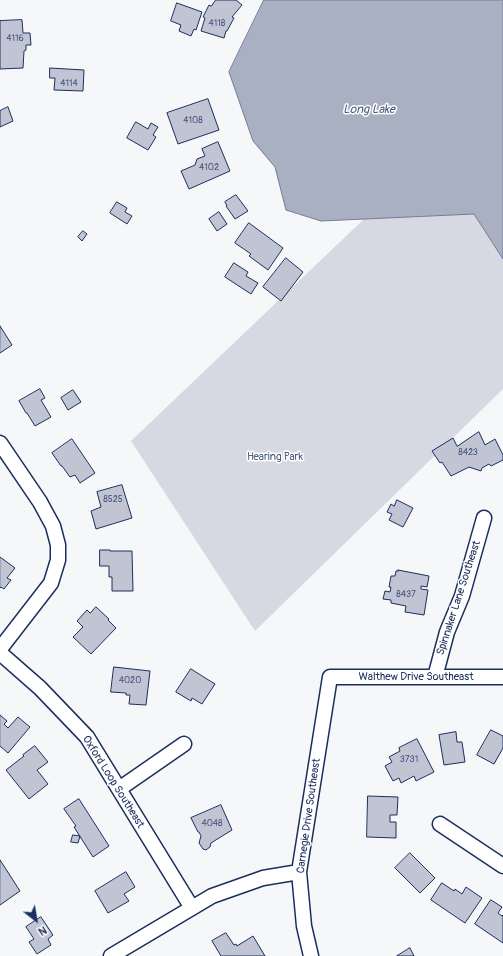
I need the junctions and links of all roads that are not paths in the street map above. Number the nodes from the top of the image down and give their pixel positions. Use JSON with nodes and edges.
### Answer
{"nodes":[{"id":1,"x":0,"y":443,"type":"edge"},
{"id":2,"x":484,"y":518,"type":"dead end"},
{"id":3,"x":0,"y":649,"type":"edge"},
{"id":4,"x":0,"y":653,"type":"edge"},
{"id":5,"x":330,"y":677,"type":"joint"},
{"id":6,"x":435,"y":677,"type":"junction"},
{"id":7,"x":503,"y":677,"type":"edge"},
{"id":8,"x":184,"y":744,"type":"dead end"},
{"id":9,"x":119,"y":789,"type":"junction"},
{"id":10,"x":440,"y":824,"type":"dead end"},
{"id":11,"x":503,"y":866,"type":"edge"},
{"id":12,"x":299,"y":872,"type":"junction"},
{"id":13,"x":192,"y":908,"type":"junction"},
{"id":14,"x":111,"y":956,"type":"edge"},
{"id":15,"x":311,"y":956,"type":"edge"}],
"edges":[{"from":1,"to":3,"type":"street"},
{"from":2,"to":6,"type":"street","name":"Spinnaker Lane Southeast"},
{"from":4,"to":9,"type":"street","name":"Oxford Loop Southeast"},
{"from":5,"to":6,"type":"street","name":"Walthew Drive Southeast"},
{"from":5,"to":12,"type":"street","name":"Carnegie Drive Southeast"},
{"from":6,"to":7,"type":"street","name":"Walthew Drive Southeast"},
{"from":8,"to":9,"type":"street"},
{"from":9,"to":13,"type":"street","name":"Oxford Loop Southeast"},
{"from":10,"to":11,"type":"street"},
{"from":12,"to":13,"type":"street"},
{"from":12,"to":15,"type":"street","name":"Carnegie Drive Southeast"},
{"from":13,"to":14,"type":"street"}]}
